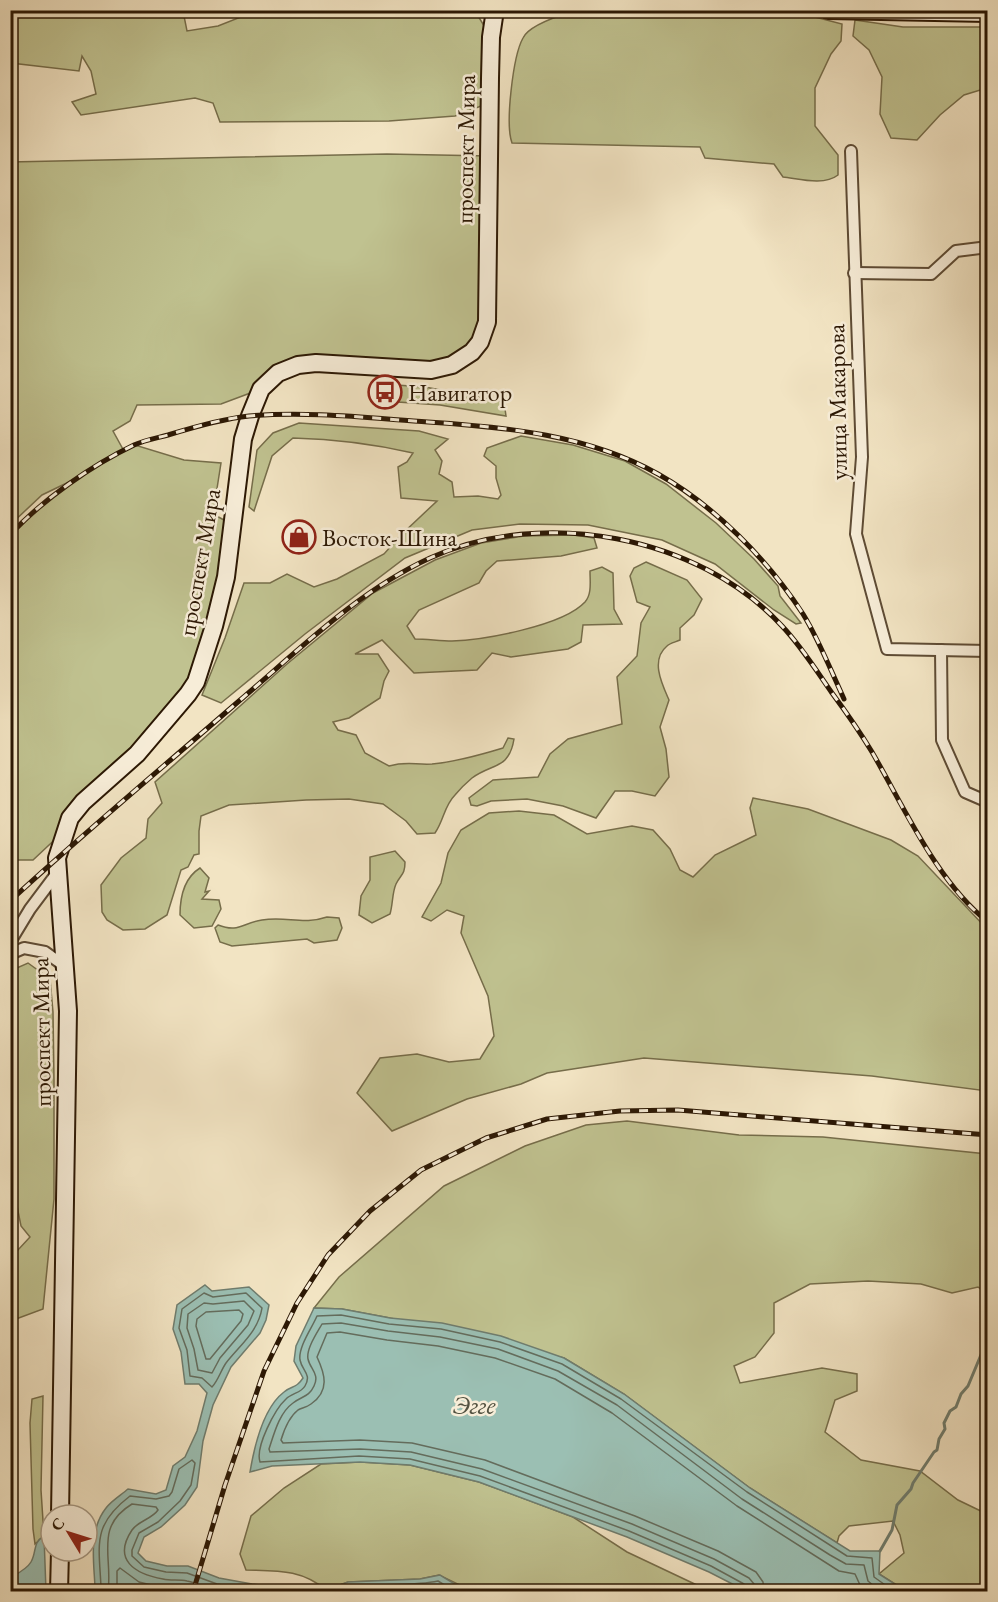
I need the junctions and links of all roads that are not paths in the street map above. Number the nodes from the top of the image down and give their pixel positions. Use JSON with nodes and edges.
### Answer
{"nodes":[{"id":1,"x":495,"y":10,"type":"edge"},
{"id":2,"x":828,"y":10,"type":"edge"},
{"id":3,"x":987,"y":13,"type":"edge"},
{"id":4,"x":851,"y":151,"type":"dead end"},
{"id":5,"x":987,"y":247,"type":"edge"},
{"id":6,"x":854,"y":273,"type":"junction"},
{"id":7,"x":941,"y":650,"type":"junction"},
{"id":8,"x":987,"y":651,"type":"edge"},
{"id":9,"x":987,"y":801,"type":"edge"},
{"id":10,"x":57,"y":873,"type":"junction"},
{"id":11,"x":10,"y":942,"type":"edge"},
{"id":12,"x":10,"y":954,"type":"edge"},
{"id":13,"x":66,"y":967,"type":"junction"},
{"id":14,"x":60,"y":1503,"type":"edge"},
{"id":15,"x":60,"y":1563,"type":"edge"},
{"id":16,"x":59,"y":1592,"type":"edge"}],
"edges":[{"from":1,"to":10,"type":"main road","name":"проспект Мира"},
{"from":2,"to":3,"type":"main road"},
{"from":4,"to":6,"type":"street","name":"улица Макарова"},
{"from":5,"to":6,"type":"street"},
{"from":6,"to":7,"type":"street","name":"улица Макарова"},
{"from":7,"to":8,"type":"street"},
{"from":7,"to":9,"type":"street"},
{"from":10,"to":11,"type":"street"},
{"from":10,"to":13,"type":"main road","name":"проспект Мира"},
{"from":12,"to":13,"type":"street"},
{"from":13,"to":14,"type":"main road","name":"проспект Мира"},
{"from":15,"to":16,"type":"main road"}]}
